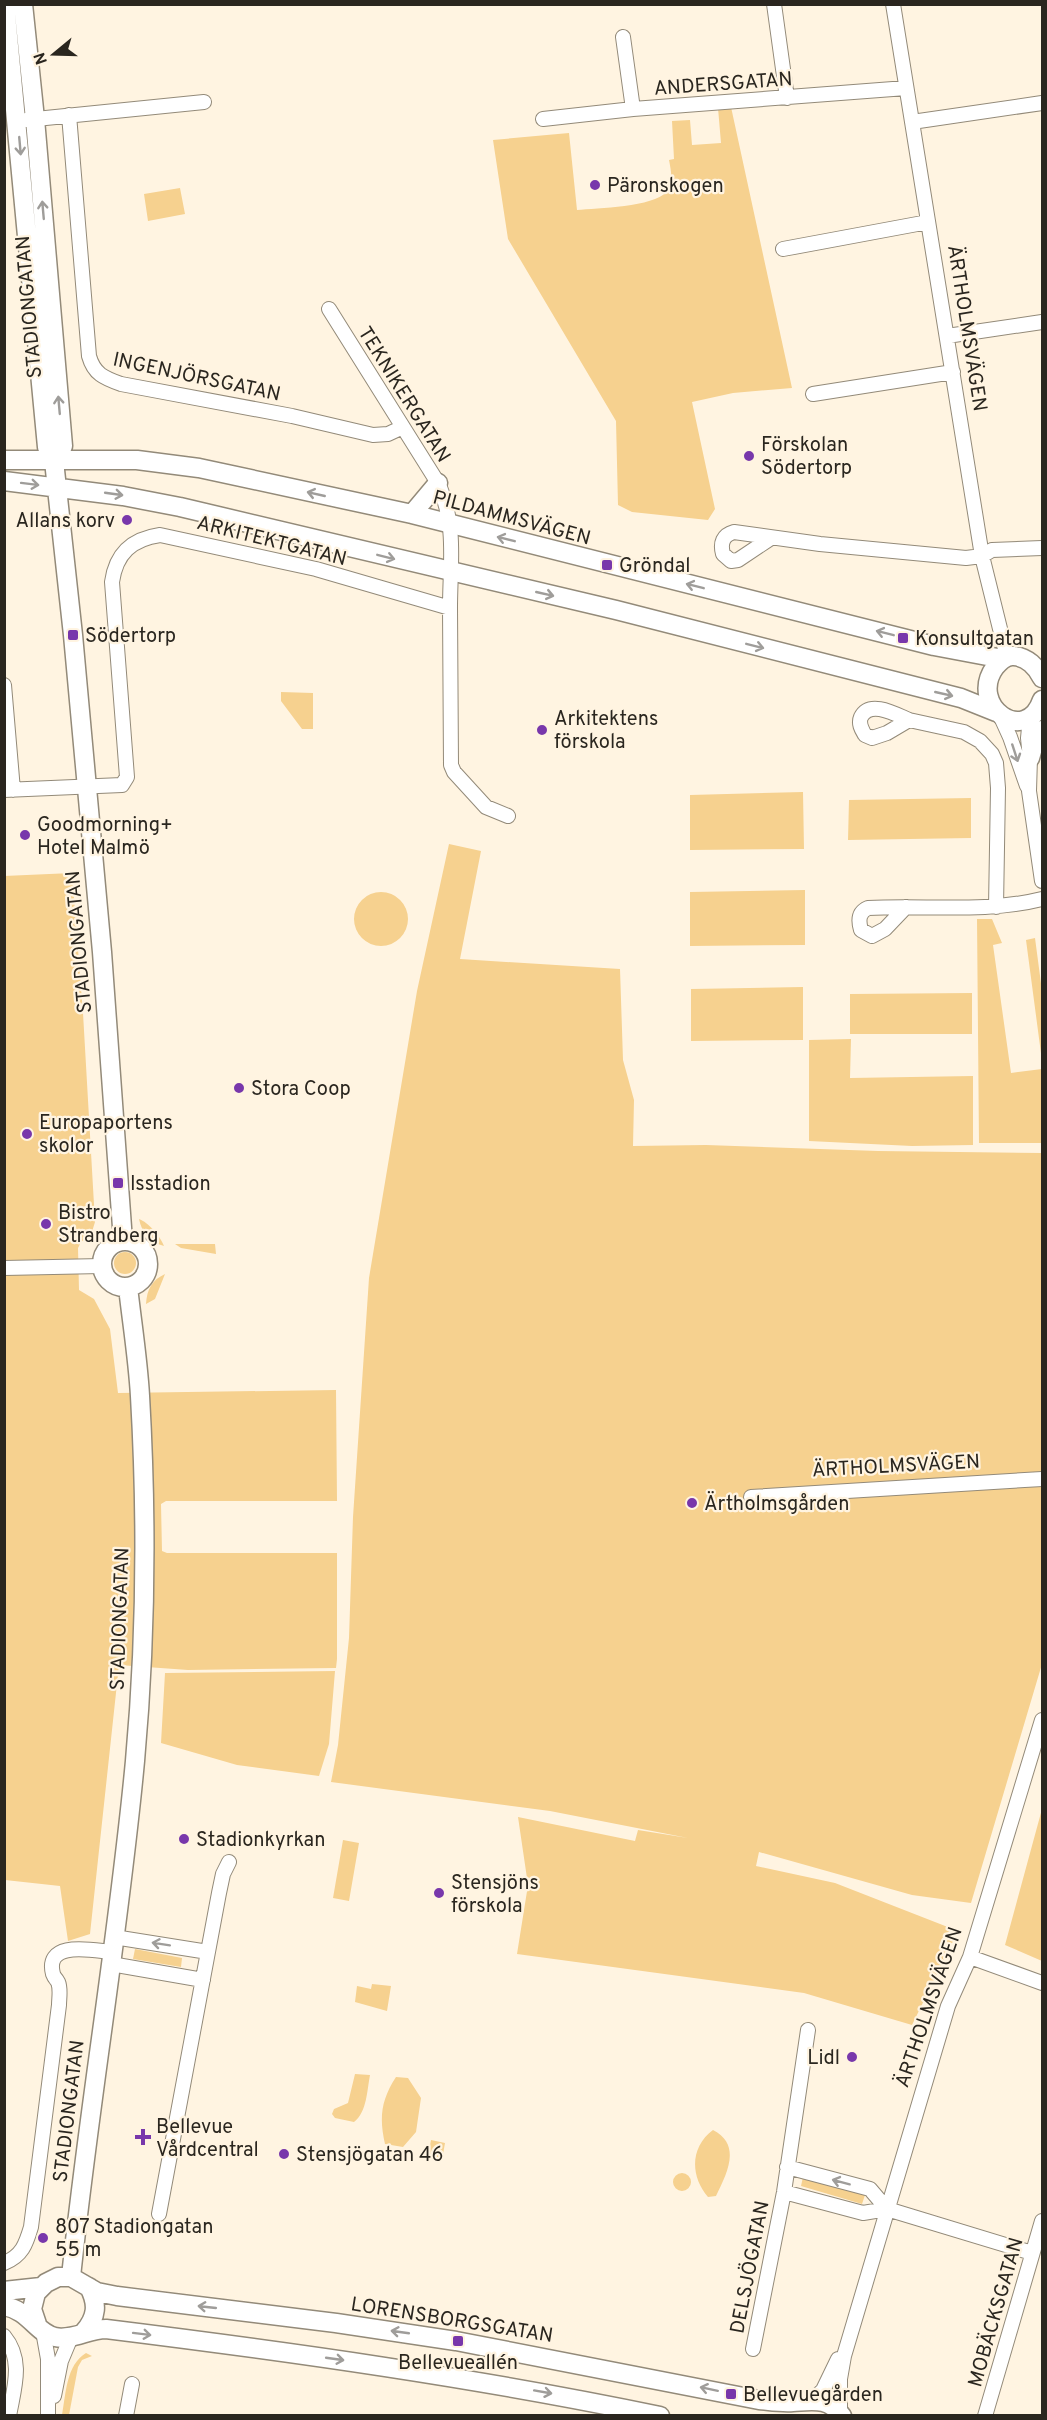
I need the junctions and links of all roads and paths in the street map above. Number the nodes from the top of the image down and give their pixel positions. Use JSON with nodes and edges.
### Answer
{"nodes":[{"id":1,"x":5,"y":4,"type":"edge"},
{"id":2,"x":23,"y":4,"type":"edge"},
{"id":3,"x":774,"y":4,"type":"edge"},
{"id":4,"x":892,"y":4,"type":"edge"},
{"id":5,"x":623,"y":36,"type":"dead end"},
{"id":6,"x":906,"y":88,"type":"junction"},
{"id":7,"x":787,"y":98,"type":"junction"},
{"id":8,"x":204,"y":102,"type":"dead end"},
{"id":9,"x":1042,"y":103,"type":"edge"},
{"id":10,"x":633,"y":109,"type":"junction"},
{"id":11,"x":69,"y":115,"type":"junction"},
{"id":12,"x":26,"y":119,"type":"junction"},
{"id":13,"x":543,"y":119,"type":"dead end"},
{"id":14,"x":912,"y":122,"type":"junction"},
{"id":15,"x":928,"y":222,"type":"junction"},
{"id":16,"x":783,"y":249,"type":"dead end"},
{"id":17,"x":329,"y":309,"type":"dead end"},
{"id":18,"x":1042,"y":322,"type":"edge"},
{"id":19,"x":947,"y":336,"type":"junction"},
{"id":20,"x":953,"y":372,"type":"junction"},
{"id":21,"x":813,"y":394,"type":"dead end"},
{"id":22,"x":403,"y":427,"type":"junction"},
{"id":23,"x":61,"y":432,"type":"junction"},
{"id":24,"x":96,"y":459,"type":"junction"},
{"id":25,"x":4,"y":460,"type":"edge"},
{"id":26,"x":54,"y":461,"type":"junction"},
{"id":27,"x":4,"y":481,"type":"edge"},
{"id":28,"x":438,"y":483,"type":"junction"},
{"id":29,"x":56,"y":487,"type":"junction"},
{"id":30,"x":412,"y":514,"type":"junction"},
{"id":31,"x":451,"y":525,"type":"junction"},
{"id":32,"x":771,"y":538,"type":"dead end"},
{"id":33,"x":1042,"y":548,"type":"edge"},
{"id":34,"x":982,"y":556,"type":"junction"},
{"id":35,"x":450,"y":572,"type":"junction"},
{"id":36,"x":450,"y":608,"type":"junction"},
{"id":37,"x":1005,"y":658,"type":"junction"},
{"id":38,"x":1042,"y":675,"type":"edge"},
{"id":39,"x":4,"y":685,"type":"edge"},
{"id":40,"x":1042,"y":700,"type":"edge"},
{"id":41,"x":998,"y":713,"type":"junction"},
{"id":42,"x":909,"y":720,"type":"dead end"},
{"id":43,"x":1037,"y":720,"type":"edge"},
{"id":44,"x":1030,"y":758,"type":"joint"},
{"id":45,"x":87,"y":787,"type":"junction"},
{"id":46,"x":9,"y":790,"type":"edge"},
{"id":47,"x":1029,"y":791,"type":"junction"},
{"id":48,"x":508,"y":816,"type":"dead end"},
{"id":49,"x":1042,"y":881,"type":"edge"},
{"id":50,"x":1042,"y":899,"type":"edge"},
{"id":51,"x":906,"y":907,"type":"dead end"},
{"id":52,"x":996,"y":907,"type":"junction"},
{"id":53,"x":123,"y":1241,"type":"junction"},
{"id":54,"x":102,"y":1266,"type":"junction"},
{"id":55,"x":4,"y":1268,"type":"edge"},
{"id":56,"x":128,"y":1287,"type":"junction"},
{"id":57,"x":1042,"y":1479,"type":"edge"},
{"id":58,"x":752,"y":1497,"type":"dead end"},
{"id":59,"x":1042,"y":1720,"type":"edge"},
{"id":60,"x":229,"y":1862,"type":"dead end"},
{"id":61,"x":112,"y":1951,"type":"junction"},
{"id":62,"x":208,"y":1952,"type":"junction"},
{"id":63,"x":970,"y":1957,"type":"junction"},
{"id":64,"x":203,"y":1980,"type":"junction"},
{"id":65,"x":1042,"y":1983,"type":"edge"},
{"id":66,"x":808,"y":2030,"type":"dead end"},
{"id":67,"x":788,"y":2167,"type":"junction"},
{"id":68,"x":784,"y":2192,"type":"junction"},
{"id":69,"x":887,"y":2209,"type":"junction"},
{"id":70,"x":159,"y":2214,"type":"dead end"},
{"id":71,"x":1042,"y":2220,"type":"edge"},
{"id":72,"x":1032,"y":2253,"type":"junction"},
{"id":73,"x":4,"y":2263,"type":"edge"},
{"id":74,"x":71,"y":2277,"type":"junction"},
{"id":75,"x":41,"y":2287,"type":"junction"},
{"id":76,"x":89,"y":2287,"type":"junction"},
{"id":77,"x":4,"y":2290,"type":"edge"},
{"id":78,"x":4,"y":2306,"type":"edge"},
{"id":79,"x":40,"y":2328,"type":"junction"},
{"id":80,"x":77,"y":2334,"type":"junction"},
{"id":81,"x":4,"y":2336,"type":"edge"},
{"id":82,"x":848,"y":2343,"type":"junction"},
{"id":83,"x":753,"y":2349,"type":"dead end"},
{"id":84,"x":132,"y":2384,"type":"dead end"},
{"id":85,"x":810,"y":2401,"type":"junction"},
{"id":86,"x":841,"y":2414,"type":"edge"},
{"id":87,"x":9,"y":2415,"type":"edge"},
{"id":88,"x":48,"y":2415,"type":"edge"},
{"id":89,"x":126,"y":2415,"type":"edge"},
{"id":90,"x":660,"y":2415,"type":"edge"},
{"id":91,"x":789,"y":2415,"type":"edge"},
{"id":92,"x":985,"y":2415,"type":"edge"}],
"edges":[{"from":1,"to":12,"type":"main road","name":"STADIONGATAN"},
{"from":2,"to":12,"type":"main road","name":"STADIONGATAN"},
{"from":3,"to":7,"type":"street"},
{"from":4,"to":6,"type":"street","name":"ÄRTHOLMSVÄGEN"},
{"from":5,"to":10,"type":"street"},
{"from":6,"to":7,"type":"street","name":"ANDERSGATAN"},
{"from":6,"to":14,"type":"street","name":"ÄRTHOLMSVÄGEN"},
{"from":7,"to":10,"type":"street","name":"ANDERSGATAN"},
{"from":8,"to":11,"type":"street"},
{"from":9,"to":14,"type":"street"},
{"from":10,"to":13,"type":"street","name":"ANDERSGATAN"},
{"from":11,"to":12,"type":"street"},
{"from":11,"to":22,"type":"street","name":"INGENJÖRSGATAN"},
{"from":23,"to":12,"type":"main road","name":"STADIONGATAN","one_way":true},
{"from":12,"to":26,"type":"main road","name":"STADIONGATAN","one_way":true},
{"from":14,"to":15,"type":"street","name":"ÄRTHOLMSVÄGEN"},
{"from":15,"to":16,"type":"street"},
{"from":15,"to":19,"type":"street","name":"ÄRTHOLMSVÄGEN"},
{"from":17,"to":22,"type":"street","name":"TEKNIKERGATAN"},
{"from":18,"to":19,"type":"street"},
{"from":19,"to":20,"type":"street","name":"ÄRTHOLMSVÄGEN"},
{"from":20,"to":21,"type":"street"},
{"from":20,"to":34,"type":"street","name":"ÄRTHOLMSVÄGEN"},
{"from":22,"to":28,"type":"street","name":"TEKNIKERGATAN"},
{"from":23,"to":24,"type":"main road"},
{"from":23,"to":26,"type":"main road","name":"STADIONGATAN"},
{"from":24,"to":26,"type":"main road","name":"PILDAMMSVÄGEN"},
{"from":30,"to":24,"type":"main road","name":"PILDAMMSVÄGEN","one_way":true},
{"from":25,"to":26,"type":"main road","name":"PILDAMMSVÄGEN"},
{"from":26,"to":29,"type":"main road","name":"STADIONGATAN"},
{"from":27,"to":29,"type":"main road","one_way":true},
{"from":28,"to":30,"type":"main road"},
{"from":28,"to":31,"type":"street","name":"TEKNIKERGATAN"},
{"from":29,"to":35,"type":"main road","one_way":true},
{"from":29,"to":45,"type":"main road","name":"STADIONGATAN"},
{"from":30,"to":31,"type":"main road","name":"PILDAMMSVÄGEN"},
{"from":31,"to":35,"type":"street","name":"TEKNIKERGATAN"},
{"from":37,"to":31,"type":"main road","name":"PILDAMMSVÄGEN","one_way":true},
{"from":32,"to":34,"type":"street"},
{"from":33,"to":34,"type":"street"},
{"from":34,"to":37,"type":"street","name":"ÄRTHOLMSVÄGEN"},
{"from":35,"to":36,"type":"street","name":"TEKNIKERGATAN"},
{"from":35,"to":41,"type":"main road","one_way":true},
{"from":36,"to":45,"type":"street","name":"ARKITEKTGATAN"},
{"from":36,"to":48,"type":"street"},
{"from":37,"to":38,"type":"main road"},
{"from":37,"to":41,"type":"main road"},
{"from":39,"to":46,"type":"street"},
{"from":40,"to":43,"type":"main road"},
{"from":41,"to":43,"type":"main road"},
{"from":41,"to":47,"type":"street","one_way":true},
{"from":42,"to":52,"type":"street"},
{"from":43,"to":44,"type":"main road"},
{"from":44,"to":47,"type":"street"},
{"from":45,"to":46,"type":"street"},
{"from":45,"to":53,"type":"main road","name":"STADIONGATAN"},
{"from":47,"to":49,"type":"street"},
{"from":50,"to":52,"type":"street"},
{"from":51,"to":52,"type":"street"},
{"from":53,"to":54,"type":"main road"},
{"from":53,"to":56,"type":"main road"},
{"from":54,"to":55,"type":"street"},
{"from":54,"to":56,"type":"main road"},
{"from":56,"to":61,"type":"main road","name":"STADIONGATAN"},
{"from":57,"to":58,"type":"street","name":"ÄRTHOLMSVÄGEN"},
{"from":59,"to":63,"type":"street","name":"ÄRTHOLMSVÄGEN"},
{"from":60,"to":62,"type":"street"},
{"from":62,"to":61,"type":"street","one_way":true},
{"from":61,"to":64,"type":"street"},
{"from":61,"to":73,"type":"street","name":"STADIONGATAN"},
{"from":61,"to":74,"type":"main road","name":"STADIONGATAN"},
{"from":62,"to":64,"type":"street"},
{"from":63,"to":65,"type":"street"},
{"from":63,"to":69,"type":"street","name":"ÄRTHOLMSVÄGEN"},
{"from":64,"to":70,"type":"street"},
{"from":66,"to":67,"type":"street","name":"DELSJÖGATAN"},
{"from":67,"to":68,"type":"street","name":"DELSJÖGATAN"},
{"from":69,"to":67,"type":"street","one_way":true},
{"from":68,"to":69,"type":"street","name":"DELSJÖGATAN"},
{"from":68,"to":83,"type":"street","name":"DELSJÖGATAN"},
{"from":69,"to":72,"type":"street"},
{"from":69,"to":82,"type":"street","name":"ÄRTHOLMSVÄGEN"},
{"from":71,"to":72,"type":"street","name":"MOBÄCKSGATAN"},
{"from":72,"to":92,"type":"street","name":"MOBÄCKSGATAN"},
{"from":74,"to":75,"type":"main road"},
{"from":74,"to":76,"type":"main road","name":"LORENSBORGSGATAN"},
{"from":75,"to":77,"type":"main road"},
{"from":75,"to":79,"type":"main road"},
{"from":76,"to":80,"type":"main road"},
{"from":85,"to":76,"type":"main road","name":"LORENSBORGSGATAN","one_way":true},
{"from":78,"to":79,"type":"main road"},
{"from":79,"to":80,"type":"main road"},
{"from":79,"to":88,"type":"street"},
{"from":80,"to":88,"type":"street"},
{"from":80,"to":90,"type":"main road","one_way":true},
{"from":81,"to":87,"type":"street"},
{"from":82,"to":85,"type":"street","name":"ÄRTHOLMSVÄGEN"},
{"from":82,"to":86,"type":"street","name":"ÄRTHOLMSVÄGEN"},
{"from":84,"to":89,"type":"street"},
{"from":85,"to":86,"type":"main road","name":"LORENSBORGSGATAN"},
{"from":85,"to":91,"type":"main road"}]}
